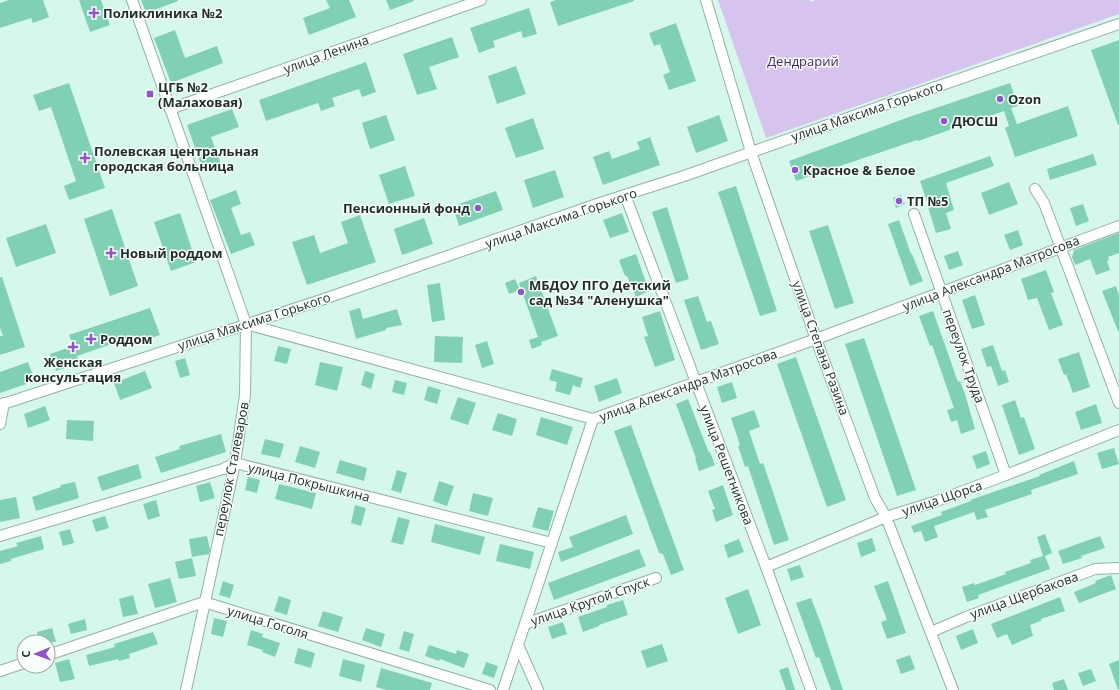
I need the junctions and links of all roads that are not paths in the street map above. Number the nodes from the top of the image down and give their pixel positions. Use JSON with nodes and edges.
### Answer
{"nodes":[{"id":1,"x":132,"y":0,"type":"edge"},
{"id":2,"x":481,"y":0,"type":"edge"},
{"id":3,"x":706,"y":0,"type":"edge"},
{"id":4,"x":1119,"y":24,"type":"edge"},
{"id":5,"x":170,"y":109,"type":"junction"},
{"id":6,"x":751,"y":152,"type":"junction"},
{"id":7,"x":1035,"y":189,"type":"dead end"},
{"id":8,"x":625,"y":195,"type":"junction"},
{"id":9,"x":914,"y":214,"type":"dead end"},
{"id":10,"x":1119,"y":226,"type":"edge"},
{"id":11,"x":1060,"y":247,"type":"junction"},
{"id":12,"x":940,"y":291,"type":"junction"},
{"id":13,"x":246,"y":324,"type":"junction"},
{"id":14,"x":816,"y":339,"type":"junction"},
{"id":15,"x":696,"y":383,"type":"junction"},
{"id":16,"x":1119,"y":403,"type":"edge"},
{"id":17,"x":2,"y":404,"type":"edge"},
{"id":18,"x":593,"y":419,"type":"junction"},
{"id":19,"x":0,"y":424,"type":"edge"},
{"id":20,"x":1119,"y":430,"type":"edge"},
{"id":21,"x":234,"y":463,"type":"junction"},
{"id":22,"x":1006,"y":475,"type":"junction"},
{"id":23,"x":886,"y":517,"type":"junction"},
{"id":24,"x":0,"y":536,"type":"edge"},
{"id":25,"x":552,"y":543,"type":"junction"},
{"id":26,"x":766,"y":567,"type":"junction"},
{"id":27,"x":1119,"y":568,"type":"edge"},
{"id":28,"x":656,"y":578,"type":"dead end"},
{"id":29,"x":204,"y":602,"type":"junction"},
{"id":30,"x":525,"y":624,"type":"junction"},
{"id":31,"x":931,"y":632,"type":"junction"},
{"id":32,"x":518,"y":645,"type":"junction"},
{"id":33,"x":56,"y":652,"type":"edge"},
{"id":34,"x":16,"y":666,"type":"edge"},
{"id":35,"x":0,"y":671,"type":"edge"},
{"id":36,"x":186,"y":690,"type":"edge"},
{"id":37,"x":490,"y":690,"type":"edge"},
{"id":38,"x":503,"y":690,"type":"edge"},
{"id":39,"x":538,"y":690,"type":"edge"},
{"id":40,"x":811,"y":690,"type":"edge"},
{"id":41,"x":954,"y":690,"type":"edge"}],
"edges":[{"from":1,"to":5,"type":"street","name":"переулок Сталеваров"},
{"from":2,"to":5,"type":"street","name":"улица Ленина"},
{"from":3,"to":6,"type":"street","name":"улица Степана Разина"},
{"from":4,"to":6,"type":"street","name":"улица Максима Горького"},
{"from":5,"to":13,"type":"street","name":"переулок Сталеваров"},
{"from":6,"to":8,"type":"street","name":"улица Максима Горького"},
{"from":6,"to":14,"type":"street","name":"улица Степана Разина"},
{"from":7,"to":11,"type":"street"},
{"from":8,"to":13,"type":"street","name":"улица Максима Горького"},
{"from":8,"to":15,"type":"street","name":"улица Решетникова"},
{"from":9,"to":12,"type":"street","name":"переулок Труда"},
{"from":10,"to":11,"type":"street","name":"улица Александра Матросова"},
{"from":11,"to":12,"type":"street","name":"улица Александра Матросова"},
{"from":11,"to":16,"type":"street"},
{"from":12,"to":14,"type":"street","name":"улица Александра Матросова"},
{"from":12,"to":22,"type":"street","name":"переулок Труда"},
{"from":13,"to":17,"type":"street","name":"улица Максима Горького"},
{"from":13,"to":18,"type":"street","name":"улица Александра Матросова"},
{"from":13,"to":21,"type":"street","name":"переулок Сталеваров"},
{"from":14,"to":15,"type":"street","name":"улица Александра Матросова"},
{"from":14,"to":23,"type":"street","name":"улица Степана Разина"},
{"from":15,"to":18,"type":"street","name":"улица Александра Матросова"},
{"from":15,"to":26,"type":"street","name":"улица Решетникова"},
{"from":17,"to":19,"type":"street"},
{"from":18,"to":25,"type":"street"},
{"from":20,"to":22,"type":"street","name":"улица Щорса"},
{"from":21,"to":24,"type":"street","name":"улица Покрышкина"},
{"from":21,"to":25,"type":"street","name":"улица Покрышкина"},
{"from":21,"to":29,"type":"street","name":"переулок Сталеваров"},
{"from":22,"to":23,"type":"street","name":"улица Щорса"},
{"from":23,"to":26,"type":"street","name":"улица Щорса"},
{"from":23,"to":31,"type":"street","name":"улица Степана Разина"},
{"from":25,"to":30,"type":"street"},
{"from":26,"to":40,"type":"street","name":"улица Решетникова"},
{"from":27,"to":31,"type":"street","name":"улица Щербакова"},
{"from":28,"to":30,"type":"street","name":"улица Крутой Спуск"},
{"from":29,"to":33,"type":"street"},
{"from":29,"to":36,"type":"street","name":"переулок Сталеваров"},
{"from":29,"to":37,"type":"street","name":"улица Гоголя"},
{"from":30,"to":32,"type":"street"},
{"from":31,"to":41,"type":"street","name":"улица Степана Разина"},
{"from":32,"to":38,"type":"street"},
{"from":32,"to":39,"type":"street"},
{"from":34,"to":35,"type":"street"}]}
